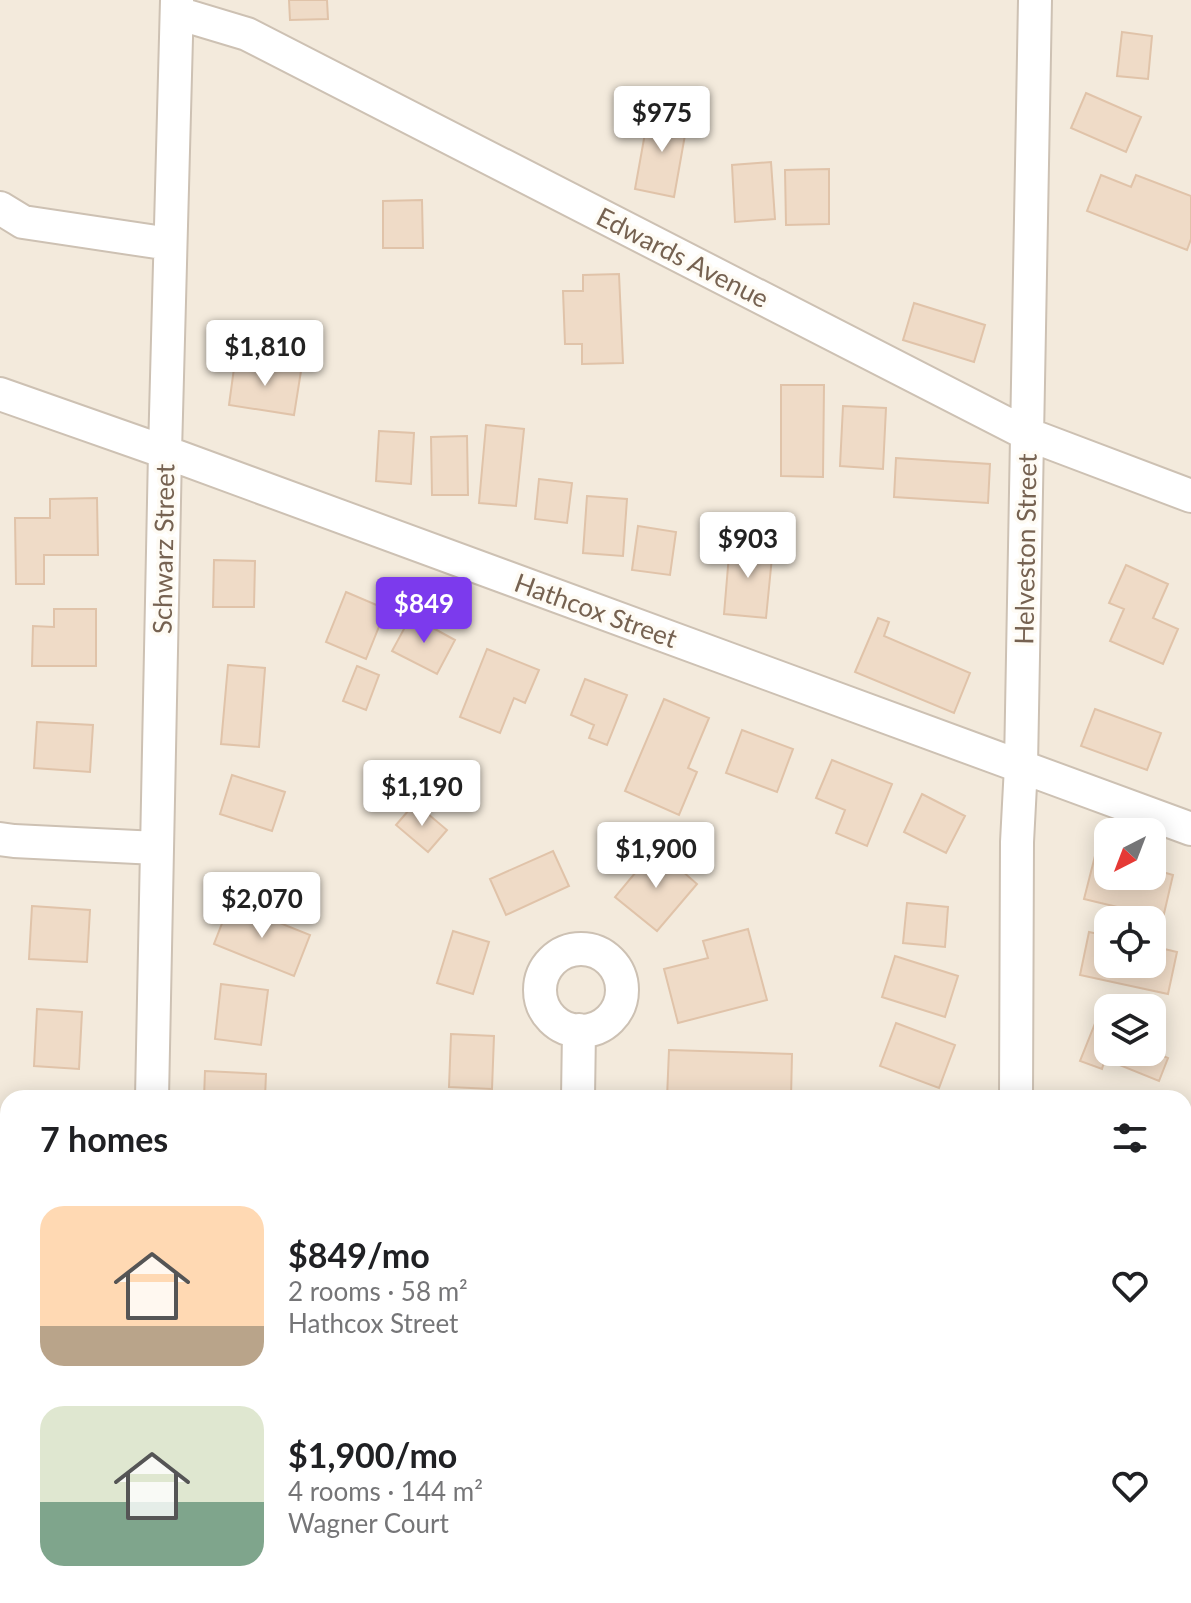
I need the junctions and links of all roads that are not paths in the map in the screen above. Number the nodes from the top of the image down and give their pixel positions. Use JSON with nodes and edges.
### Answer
{"nodes":[{"id":1,"x":1035,"y":0,"type":"edge"},
{"id":2,"x":177,"y":6,"type":"edge"},
{"id":3,"x":0,"y":208,"type":"edge"},
{"id":4,"x":170,"y":244,"type":"junction"},
{"id":5,"x":0,"y":394,"type":"edge"},
{"id":6,"x":1027,"y":434,"type":"junction"},
{"id":7,"x":165,"y":452,"type":"junction"},
{"id":8,"x":1191,"y":496,"type":"edge"},
{"id":9,"x":1021,"y":766,"type":"junction"},
{"id":10,"x":1191,"y":829,"type":"edge"},
{"id":11,"x":0,"y":839,"type":"edge"},
{"id":12,"x":157,"y":848,"type":"junction"},
{"id":13,"x":579,"y":1030,"type":"dead end"},
{"id":14,"x":152,"y":1090,"type":"edge"},
{"id":15,"x":578,"y":1090,"type":"edge"},
{"id":16,"x":1016,"y":1090,"type":"edge"}],
"edges":[{"from":1,"to":6,"type":"street","name":"Helveston Street"},
{"from":2,"to":4,"type":"street","name":"Schwarz Street"},
{"from":2,"to":6,"type":"street","name":"Edwards Avenue"},
{"from":3,"to":4,"type":"street"},
{"from":4,"to":7,"type":"street","name":"Schwarz Street"},
{"from":5,"to":7,"type":"street","name":"Hathcox Street"},
{"from":6,"to":8,"type":"street","name":"Edwards Avenue"},
{"from":6,"to":9,"type":"street","name":"Helveston Street"},
{"from":7,"to":9,"type":"street","name":"Hathcox Street"},
{"from":7,"to":12,"type":"street","name":"Schwarz Street"},
{"from":9,"to":10,"type":"street","name":"Hathcox Street"},
{"from":9,"to":16,"type":"street","name":"Helveston Street"},
{"from":11,"to":12,"type":"street"},
{"from":12,"to":14,"type":"street","name":"Schwarz Street"},
{"from":13,"to":15,"type":"street"}]}
